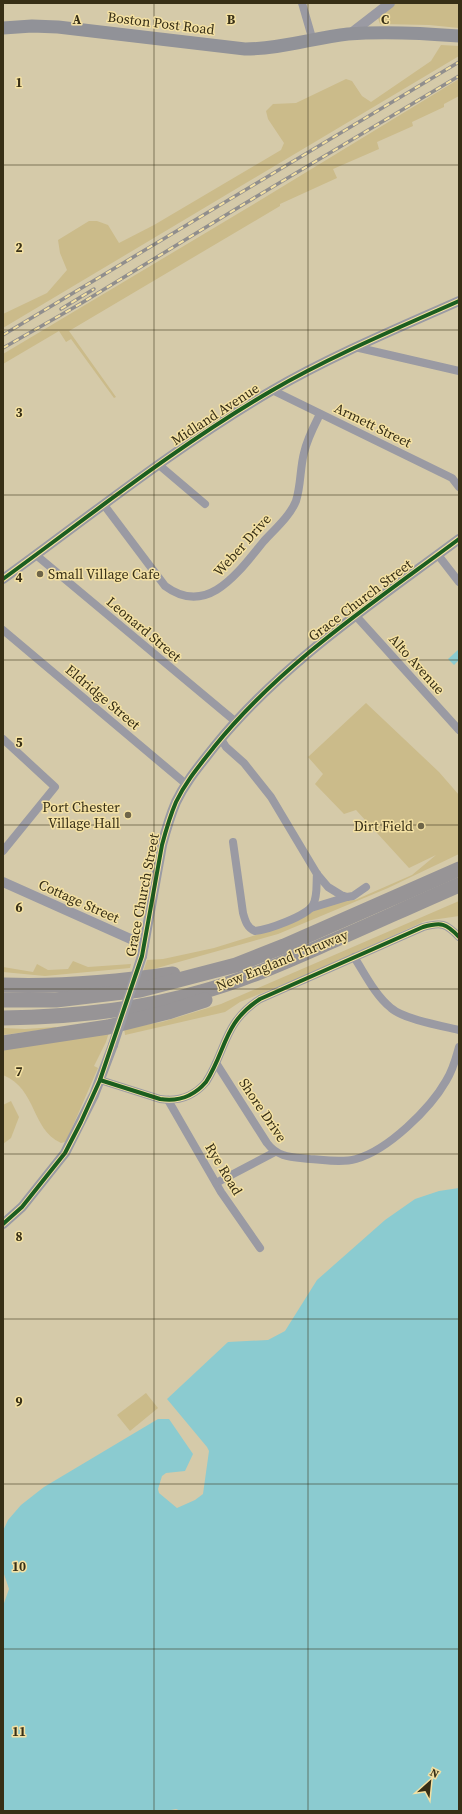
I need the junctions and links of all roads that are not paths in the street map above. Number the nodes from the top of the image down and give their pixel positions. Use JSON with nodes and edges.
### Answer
{"nodes":[{"id":1,"x":302,"y":3,"type":"edge"},
{"id":2,"x":390,"y":3,"type":"edge"},
{"id":3,"x":3,"y":28,"type":"edge"},
{"id":4,"x":350,"y":34,"type":"junction"},
{"id":5,"x":459,"y":36,"type":"edge"},
{"id":6,"x":313,"y":41,"type":"junction"},
{"id":7,"x":459,"y":301,"type":"edge"},
{"id":8,"x":355,"y":347,"type":"junction"},
{"id":9,"x":459,"y":371,"type":"edge"},
{"id":10,"x":272,"y":390,"type":"junction"},
{"id":11,"x":320,"y":414,"type":"junction"},
{"id":12,"x":159,"y":465,"type":"junction"},
{"id":13,"x":459,"y":487,"type":"edge"},
{"id":14,"x":205,"y":504,"type":"dead end"},
{"id":15,"x":104,"y":505,"type":"junction"},
{"id":16,"x":459,"y":539,"type":"edge"},
{"id":17,"x":36,"y":555,"type":"junction"},
{"id":18,"x":438,"y":555,"type":"junction"},
{"id":19,"x":3,"y":579,"type":"edge"},
{"id":20,"x":459,"y":582,"type":"edge"},
{"id":21,"x":356,"y":616,"type":"junction"},
{"id":22,"x":3,"y":630,"type":"edge"},
{"id":23,"x":236,"y":722,"type":"junction"},
{"id":24,"x":459,"y":730,"type":"edge"},
{"id":25,"x":3,"y":739,"type":"edge"},
{"id":26,"x":221,"y":739,"type":"junction"},
{"id":27,"x":186,"y":784,"type":"junction"},
{"id":28,"x":233,"y":842,"type":"dead end"},
{"id":29,"x":3,"y":851,"type":"edge"},
{"id":30,"x":459,"y":869,"type":"edge"},
{"id":31,"x":316,"y":874,"type":"junction"},
{"id":32,"x":3,"y":882,"type":"edge"},
{"id":33,"x":459,"y":885,"type":"edge"},
{"id":34,"x":366,"y":887,"type":"dead end"},
{"id":35,"x":347,"y":897,"type":"junction"},
{"id":36,"x":311,"y":908,"type":"junction"},
{"id":37,"x":459,"y":937,"type":"edge"},
{"id":38,"x":144,"y":945,"type":"junction"},
{"id":39,"x":354,"y":957,"type":"junction"},
{"id":40,"x":236,"y":966,"type":"junction"},
{"id":41,"x":258,"y":973,"type":"junction"},
{"id":42,"x":8,"y":984,"type":"edge"},
{"id":43,"x":3,"y":1000,"type":"edge"},
{"id":44,"x":3,"y":1018,"type":"edge"},
{"id":45,"x":459,"y":1030,"type":"edge"},
{"id":46,"x":3,"y":1043,"type":"edge"},
{"id":47,"x":459,"y":1047,"type":"edge"},
{"id":48,"x":216,"y":1063,"type":"junction"},
{"id":49,"x":100,"y":1080,"type":"junction"},
{"id":50,"x":168,"y":1100,"type":"junction"},
{"id":51,"x":275,"y":1152,"type":"junction"},
{"id":52,"x":216,"y":1183,"type":"junction"},
{"id":53,"x":3,"y":1224,"type":"edge"},
{"id":54,"x":260,"y":1248,"type":"dead end"}],
"edges":[{"from":1,"to":6,"type":"street"},
{"from":2,"to":4,"type":"street"},
{"from":3,"to":6,"type":"main road","name":"Boston Post Road"},
{"from":4,"to":5,"type":"main road","name":"Boston Post Road"},
{"from":4,"to":6,"type":"main road","name":"Boston Post Road"},
{"from":7,"to":8,"type":"street","name":"Midland Avenue"},
{"from":8,"to":9,"type":"street"},
{"from":8,"to":10,"type":"street","name":"Midland Avenue"},
{"from":10,"to":11,"type":"street","name":"Armett Street"},
{"from":10,"to":12,"type":"street","name":"Midland Avenue"},
{"from":11,"to":13,"type":"street","name":"Armett Street"},
{"from":11,"to":15,"type":"street","name":"Weber Drive"},
{"from":12,"to":14,"type":"street"},
{"from":12,"to":15,"type":"street","name":"Midland Avenue"},
{"from":15,"to":17,"type":"street","name":"Midland Avenue"},
{"from":16,"to":18,"type":"street","name":"Grace Church Street"},
{"from":17,"to":19,"type":"street","name":"Midland Avenue"},
{"from":17,"to":23,"type":"street","name":"Leonard Street"},
{"from":18,"to":20,"type":"street"},
{"from":18,"to":21,"type":"street","name":"Grace Church Street"},
{"from":21,"to":23,"type":"street","name":"Grace Church Street"},
{"from":21,"to":24,"type":"street","name":"Alto Avenue"},
{"from":22,"to":27,"type":"street","name":"Eldridge Street"},
{"from":23,"to":26,"type":"street","name":"Grace Church Street"},
{"from":25,"to":29,"type":"street"},
{"from":26,"to":27,"type":"street","name":"Grace Church Street"},
{"from":26,"to":31,"type":"street"},
{"from":27,"to":38,"type":"street","name":"Grace Church Street"},
{"from":28,"to":36,"type":"street"},
{"from":30,"to":40,"type":"highway","name":"New England Thruway"},
{"from":31,"to":35,"type":"street"},
{"from":31,"to":36,"type":"street"},
{"from":32,"to":38,"type":"street","name":"Cottage Street"},
{"from":33,"to":41,"type":"highway","name":"New England Thruway"},
{"from":34,"to":35,"type":"street"},
{"from":35,"to":36,"type":"street"},
{"from":37,"to":39,"type":"street"},
{"from":38,"to":49,"type":"street","name":"Grace Church Street","bridge":true},
{"from":39,"to":45,"type":"street"},
{"from":39,"to":48,"type":"street"},
{"from":40,"to":42,"type":"highway"},
{"from":40,"to":43,"type":"highway","name":"New England Thruway"},
{"from":41,"to":44,"type":"highway","name":"New England Thruway"},
{"from":41,"to":46,"type":"highway"},
{"from":47,"to":51,"type":"street","name":"Shore Drive"},
{"from":48,"to":50,"type":"street"},
{"from":48,"to":51,"type":"street","name":"Shore Drive"},
{"from":49,"to":50,"type":"street"},
{"from":49,"to":53,"type":"street","name":"Grace Church Street"},
{"from":50,"to":52,"type":"street","name":"Rye Road"},
{"from":51,"to":52,"type":"street"},
{"from":52,"to":54,"type":"street","name":"Rye Road"}]}
